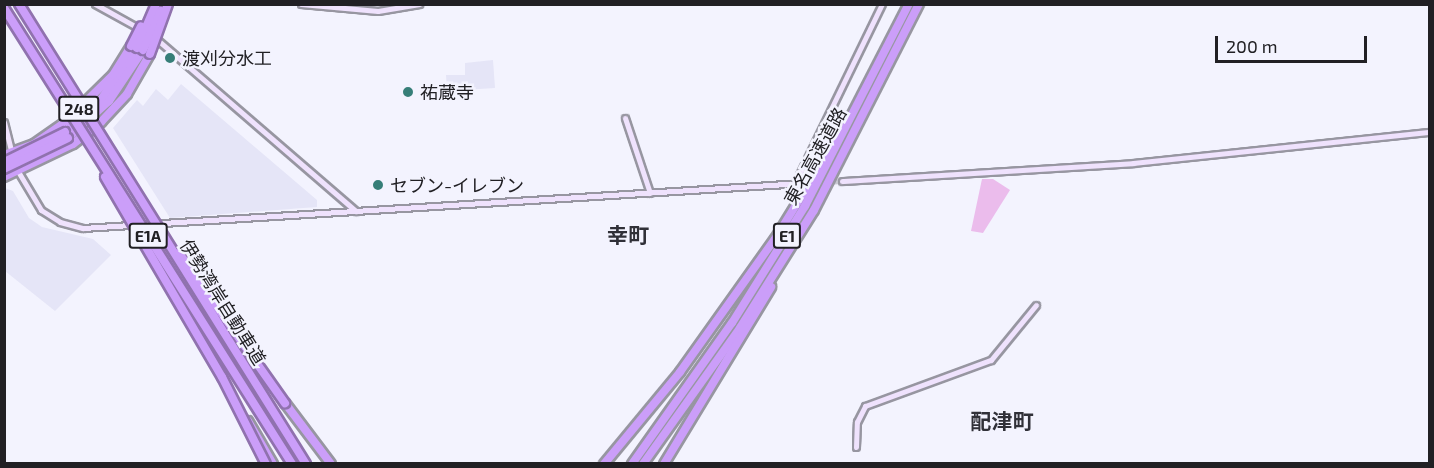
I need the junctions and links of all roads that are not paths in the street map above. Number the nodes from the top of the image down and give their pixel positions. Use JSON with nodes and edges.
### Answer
{"nodes":[{"id":1,"x":19,"y":4,"type":"edge"},
{"id":2,"x":95,"y":4,"type":"edge"},
{"id":3,"x":166,"y":4,"type":"edge"},
{"id":4,"x":301,"y":4,"type":"edge"},
{"id":5,"x":419,"y":4,"type":"edge"},
{"id":6,"x":882,"y":4,"type":"edge"},
{"id":7,"x":909,"y":4,"type":"edge"},
{"id":8,"x":919,"y":4,"type":"edge"},
{"id":9,"x":4,"y":8,"type":"edge"},
{"id":10,"x":154,"y":8,"type":"edge"},
{"id":11,"x":140,"y":50,"type":"junction"},
{"id":12,"x":873,"y":79,"type":"junction"},
{"id":13,"x":63,"y":102,"type":"junction"},
{"id":14,"x":625,"y":118,"type":"dead end"},
{"id":15,"x":4,"y":122,"type":"edge"},
{"id":16,"x":1430,"y":132,"type":"edge"},
{"id":17,"x":66,"y":135,"type":"junction"},
{"id":18,"x":4,"y":143,"type":"edge"},
{"id":19,"x":8,"y":154,"type":"edge"},
{"id":20,"x":4,"y":162,"type":"edge"},
{"id":21,"x":4,"y":169,"type":"edge"},
{"id":22,"x":18,"y":173,"type":"junction"},
{"id":23,"x":4,"y":177,"type":"edge"},
{"id":24,"x":842,"y":181,"type":"tunnel mouth"},
{"id":25,"x":795,"y":183,"type":"junction"},
{"id":26,"x":803,"y":183,"type":"dead end"},
{"id":27,"x":651,"y":193,"type":"junction"},
{"id":28,"x":814,"y":210,"type":"junction"},
{"id":29,"x":356,"y":211,"type":"junction"},
{"id":30,"x":149,"y":213,"type":"junction"},
{"id":31,"x":1036,"y":305,"type":"dead end"},
{"id":32,"x":222,"y":377,"type":"junction"},
{"id":33,"x":285,"y":403,"type":"junction"},
{"id":34,"x":644,"y":417,"type":"junction"},
{"id":35,"x":856,"y":447,"type":"dead end"},
{"id":36,"x":632,"y":463,"type":"edge"},
{"id":37,"x":266,"y":464,"type":"edge"},
{"id":38,"x":273,"y":464,"type":"edge"},
{"id":39,"x":292,"y":464,"type":"edge"},
{"id":40,"x":306,"y":464,"type":"edge"},
{"id":41,"x":325,"y":464,"type":"edge"},
{"id":42,"x":331,"y":464,"type":"edge"},
{"id":43,"x":597,"y":464,"type":"edge"},
{"id":44,"x":604,"y":464,"type":"edge"},
{"id":45,"x":643,"y":464,"type":"edge"},
{"id":46,"x":664,"y":464,"type":"edge"}],
"edges":[{"from":1,"to":30,"type":"highway","name":"伊勢湾岸自動車道","number":"E1A","bridge":true},
{"from":2,"to":29,"type":"street"},
{"from":3,"to":11,"type":"highway","number":"248","bridge":true},
{"from":4,"to":5,"type":"street"},
{"from":6,"to":25,"type":"street"},
{"from":7,"to":12,"type":"highway","name":"東名高速道路","number":"E1"},
{"from":8,"to":28,"type":"highway","name":"東名高速道路","number":"E1"},
{"from":9,"to":13,"type":"highway","name":"伊勢湾岸自動車道","number":"E1A","bridge":true},
{"from":10,"to":11,"type":"highway","number":"248","bridge":true},
{"from":11,"to":17,"type":"highway","number":"248"},
{"from":11,"to":19,"type":"highway","number":"248"},
{"from":11,"to":22,"type":"highway","number":"248"},
{"from":12,"to":34,"type":"highway"},
{"from":12,"to":36,"type":"highway","name":"東名高速道路","number":"E1"},
{"from":13,"to":32,"type":"highway","bridge":true},
{"from":13,"to":39,"type":"highway","name":"伊勢湾岸自動車道","number":"E1A","bridge":true},
{"from":14,"to":27,"type":"street"},
{"from":15,"to":19,"type":"street"},
{"from":16,"to":24,"type":"street"},
{"from":17,"to":20,"type":"highway","number":"248","bridge":true},
{"from":17,"to":21,"type":"highway","number":"248","bridge":true},
{"from":18,"to":19,"type":"street"},
{"from":19,"to":22,"type":"street"},
{"from":22,"to":23,"type":"highway","number":"248"},
{"from":22,"to":29,"type":"street"},
{"from":25,"to":26,"type":"street"},
{"from":25,"to":27,"type":"street"},
{"from":27,"to":29,"type":"street"},
{"from":28,"to":45,"type":"highway","name":"東名高速道路","number":"E1"},
{"from":28,"to":46,"type":"highway"},
{"from":30,"to":33,"type":"highway","bridge":true},
{"from":30,"to":40,"type":"highway","name":"伊勢湾岸自動車道","number":"E1A","bridge":true},
{"from":31,"to":35,"type":"street"},
{"from":32,"to":37,"type":"highway","bridge":true},
{"from":32,"to":38,"type":"highway","bridge":true},
{"from":33,"to":41,"type":"highway"},
{"from":33,"to":42,"type":"highway"},
{"from":34,"to":43,"type":"highway"},
{"from":34,"to":44,"type":"highway"}]}
